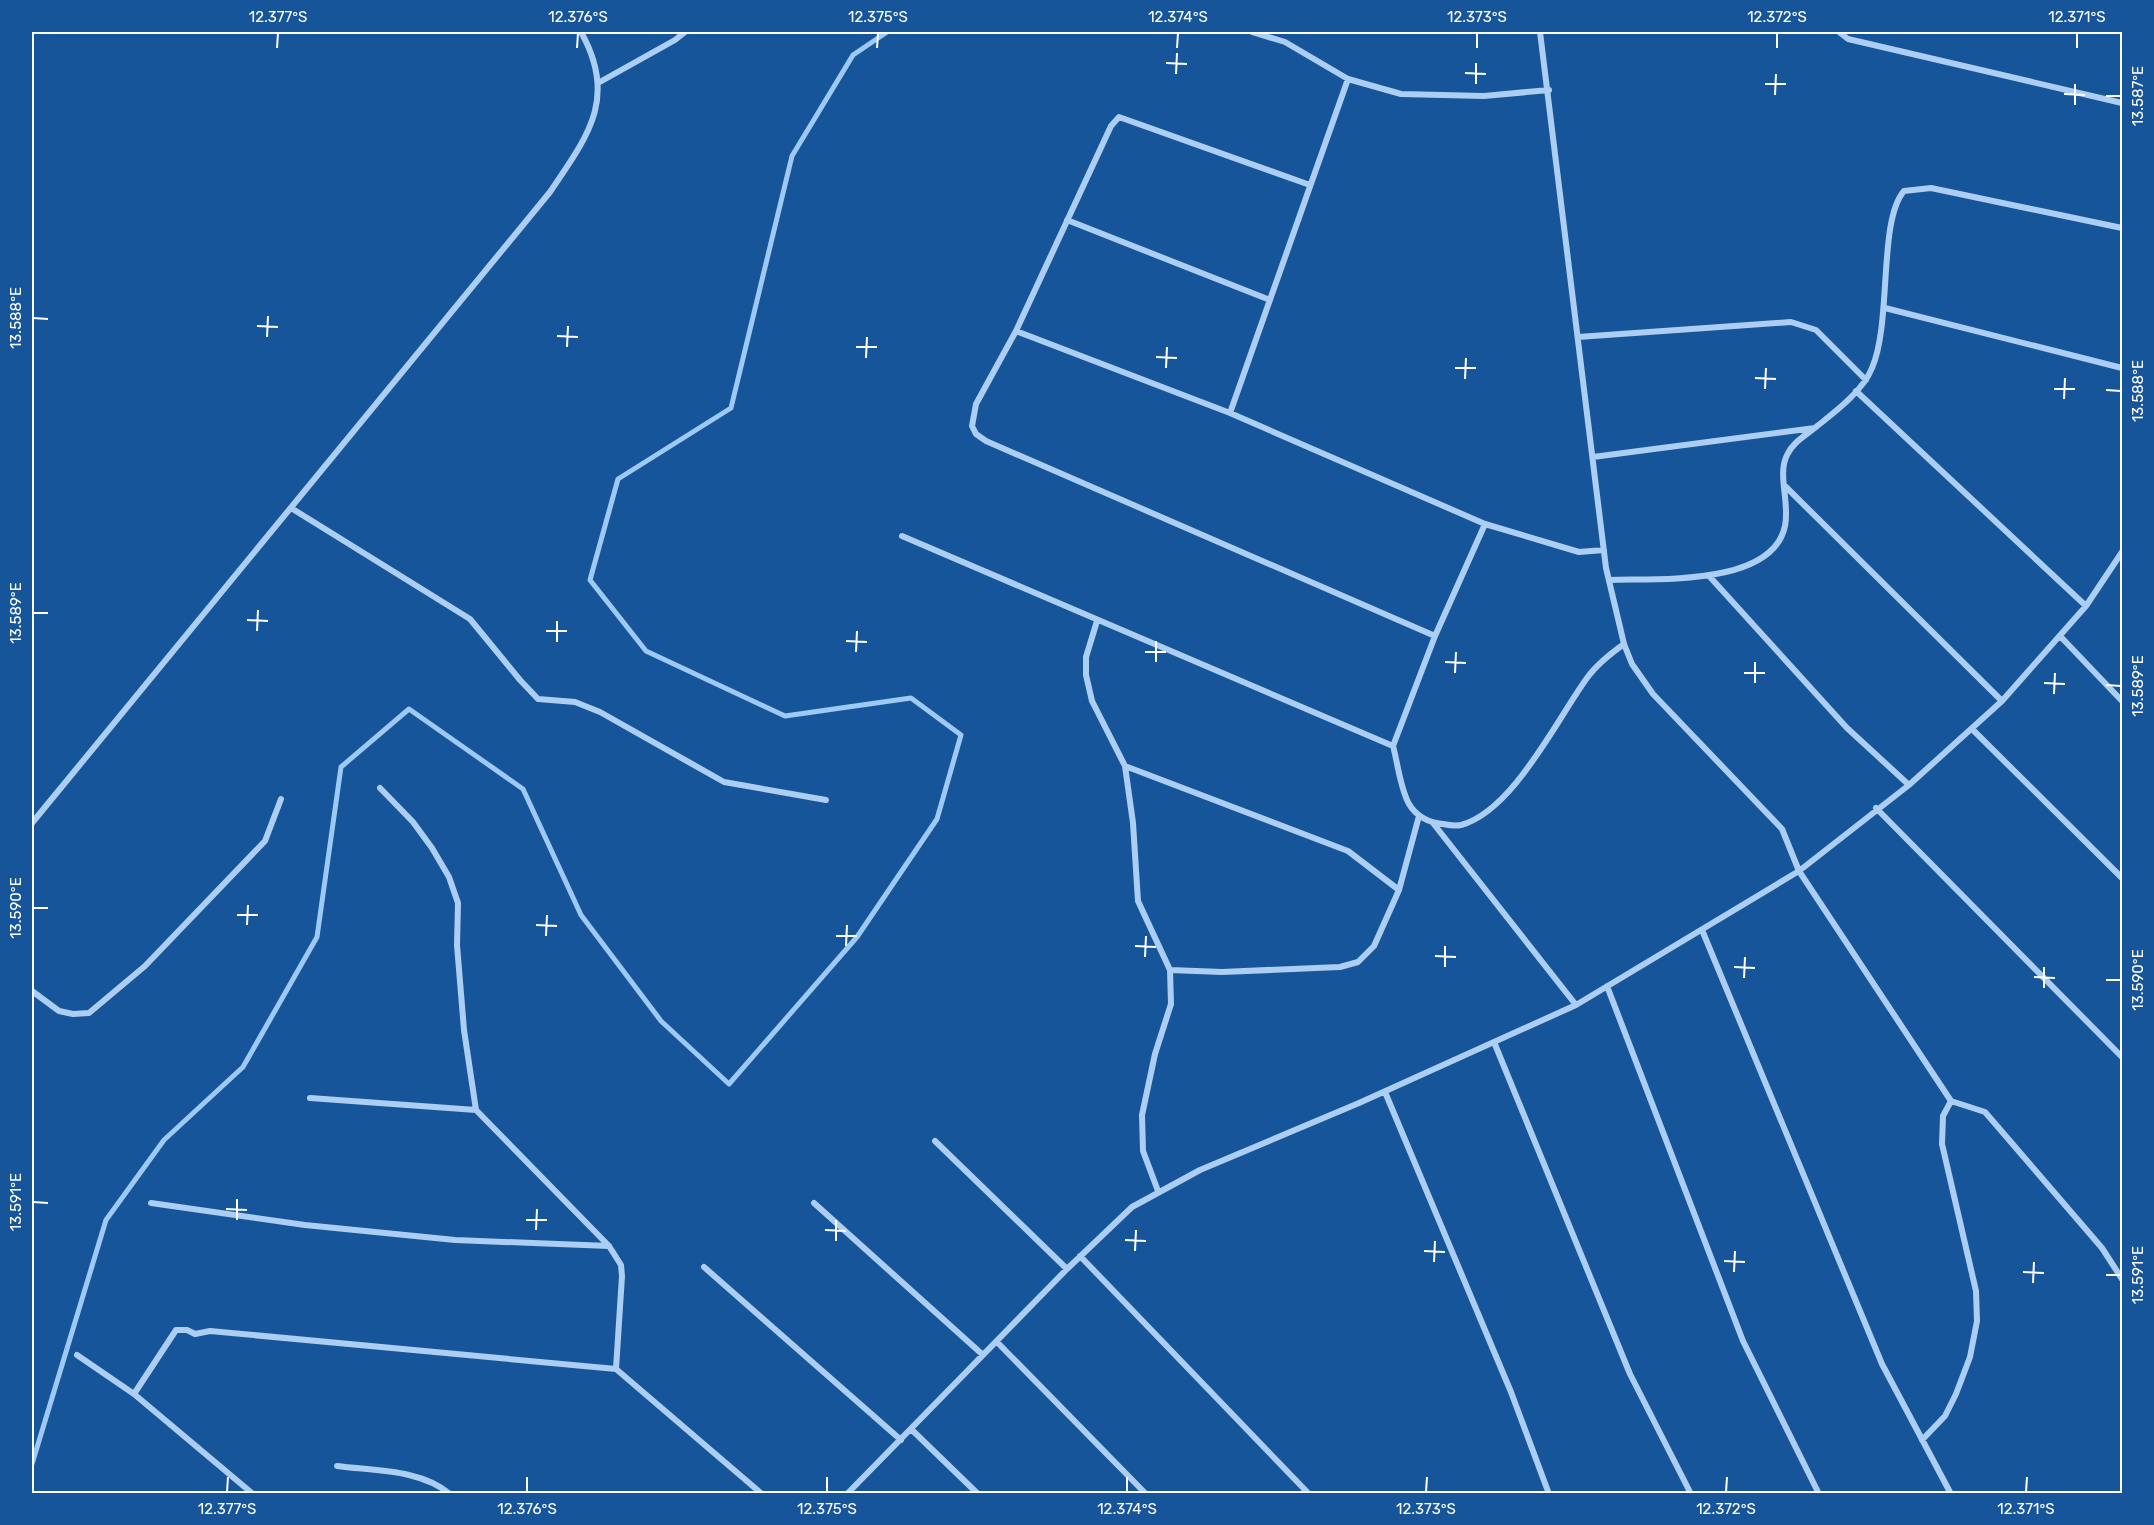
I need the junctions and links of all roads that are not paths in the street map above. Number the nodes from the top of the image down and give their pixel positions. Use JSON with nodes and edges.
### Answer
{"nodes":[{"id":1,"x":581,"y":32,"type":"edge"},
{"id":2,"x":685,"y":32,"type":"edge"},
{"id":3,"x":1252,"y":32,"type":"edge"},
{"id":4,"x":1540,"y":32,"type":"edge"},
{"id":5,"x":1839,"y":32,"type":"edge"},
{"id":6,"x":1348,"y":80,"type":"junction"},
{"id":7,"x":598,"y":83,"type":"junction"},
{"id":8,"x":1549,"y":90,"type":"junction"},
{"id":9,"x":2122,"y":103,"type":"edge"},
{"id":10,"x":1310,"y":185,"type":"junction"},
{"id":11,"x":1067,"y":220,"type":"junction"},
{"id":12,"x":2122,"y":228,"type":"edge"},
{"id":13,"x":1270,"y":300,"type":"junction"},
{"id":14,"x":1885,"y":308,"type":"junction"},
{"id":15,"x":1016,"y":331,"type":"junction"},
{"id":16,"x":1578,"y":337,"type":"junction"},
{"id":17,"x":2122,"y":368,"type":"edge"},
{"id":18,"x":1866,"y":380,"type":"junction"},
{"id":19,"x":1856,"y":390,"type":"junction"},
{"id":20,"x":1230,"y":413,"type":"junction"},
{"id":21,"x":1816,"y":428,"type":"junction"},
{"id":22,"x":1593,"y":457,"type":"junction"},
{"id":23,"x":1786,"y":486,"type":"junction"},
{"id":24,"x":291,"y":508,"type":"junction"},
{"id":25,"x":1485,"y":524,"type":"junction"},
{"id":26,"x":902,"y":536,"type":"dead end"},
{"id":27,"x":1604,"y":550,"type":"junction"},
{"id":28,"x":2122,"y":552,"type":"edge"},
{"id":29,"x":1710,"y":577,"type":"junction"},
{"id":30,"x":1609,"y":580,"type":"junction"},
{"id":31,"x":2086,"y":606,"type":"junction"},
{"id":32,"x":1097,"y":621,"type":"junction"},
{"id":33,"x":1435,"y":636,"type":"junction"},
{"id":34,"x":2060,"y":636,"type":"junction"},
{"id":35,"x":1624,"y":644,"type":"junction"},
{"id":36,"x":2002,"y":701,"type":"junction"},
{"id":37,"x":2122,"y":701,"type":"edge"},
{"id":38,"x":1972,"y":729,"type":"junction"},
{"id":39,"x":1393,"y":746,"type":"junction"},
{"id":40,"x":1125,"y":766,"type":"junction"},
{"id":41,"x":1909,"y":785,"type":"junction"},
{"id":42,"x":380,"y":788,"type":"dead end"},
{"id":43,"x":281,"y":799,"type":"dead end"},
{"id":44,"x":826,"y":800,"type":"dead end"},
{"id":45,"x":1876,"y":808,"type":"junction"},
{"id":46,"x":1419,"y":816,"type":"junction"},
{"id":47,"x":32,"y":822,"type":"edge"},
{"id":48,"x":1433,"y":823,"type":"junction"},
{"id":49,"x":1799,"y":871,"type":"junction"},
{"id":50,"x":2122,"y":878,"type":"edge"},
{"id":51,"x":1399,"y":890,"type":"junction"},
{"id":52,"x":1701,"y":930,"type":"junction"},
{"id":53,"x":1170,"y":970,"type":"junction"},
{"id":54,"x":1607,"y":986,"type":"junction"},
{"id":55,"x":32,"y":991,"type":"edge"},
{"id":56,"x":1576,"y":1005,"type":"junction"},
{"id":57,"x":1494,"y":1042,"type":"junction"},
{"id":58,"x":2122,"y":1057,"type":"edge"},
{"id":59,"x":1385,"y":1092,"type":"junction"},
{"id":60,"x":310,"y":1098,"type":"dead end"},
{"id":61,"x":1951,"y":1101,"type":"junction"},
{"id":62,"x":476,"y":1110,"type":"junction"},
{"id":63,"x":935,"y":1141,"type":"dead end"},
{"id":64,"x":1158,"y":1191,"type":"junction"},
{"id":65,"x":151,"y":1203,"type":"dead end"},
{"id":66,"x":814,"y":1203,"type":"dead end"},
{"id":67,"x":609,"y":1246,"type":"junction"},
{"id":68,"x":1080,"y":1256,"type":"junction"},
{"id":69,"x":704,"y":1267,"type":"dead end"},
{"id":70,"x":1067,"y":1269,"type":"junction"},
{"id":71,"x":2122,"y":1279,"type":"edge"},
{"id":72,"x":997,"y":1342,"type":"junction"},
{"id":73,"x":983,"y":1354,"type":"junction"},
{"id":74,"x":77,"y":1355,"type":"dead end"},
{"id":75,"x":616,"y":1370,"type":"junction"},
{"id":76,"x":134,"y":1394,"type":"junction"},
{"id":77,"x":910,"y":1429,"type":"junction"},
{"id":78,"x":901,"y":1440,"type":"junction"},
{"id":79,"x":1922,"y":1440,"type":"junction"},
{"id":80,"x":336,"y":1466,"type":"dead end"},
{"id":81,"x":252,"y":1494,"type":"edge"},
{"id":82,"x":450,"y":1494,"type":"edge"},
{"id":83,"x":762,"y":1494,"type":"edge"},
{"id":84,"x":848,"y":1494,"type":"edge"},
{"id":85,"x":978,"y":1494,"type":"edge"},
{"id":86,"x":1146,"y":1494,"type":"edge"},
{"id":87,"x":1309,"y":1494,"type":"edge"},
{"id":88,"x":1549,"y":1494,"type":"edge"},
{"id":89,"x":1690,"y":1494,"type":"edge"},
{"id":90,"x":1819,"y":1494,"type":"edge"},
{"id":91,"x":1951,"y":1494,"type":"edge"}],
"edges":[{"from":1,"to":7,"type":"street"},
{"from":2,"to":7,"type":"street"},
{"from":3,"to":6,"type":"street"},
{"from":4,"to":8,"type":"street"},
{"from":5,"to":9,"type":"street"},
{"from":6,"to":8,"type":"street"},
{"from":6,"to":10,"type":"street"},
{"from":7,"to":24,"type":"street"},
{"from":8,"to":16,"type":"street"},
{"from":10,"to":11,"type":"street"},
{"from":10,"to":13,"type":"street"},
{"from":11,"to":13,"type":"street"},
{"from":11,"to":15,"type":"street"},
{"from":12,"to":14,"type":"street"},
{"from":13,"to":20,"type":"street"},
{"from":14,"to":17,"type":"street"},
{"from":14,"to":18,"type":"street"},
{"from":15,"to":20,"type":"street"},
{"from":15,"to":33,"type":"street"},
{"from":16,"to":18,"type":"street"},
{"from":16,"to":22,"type":"street"},
{"from":18,"to":19,"type":"street"},
{"from":19,"to":21,"type":"street"},
{"from":19,"to":31,"type":"street"},
{"from":20,"to":25,"type":"street"},
{"from":21,"to":22,"type":"street"},
{"from":21,"to":23,"type":"street"},
{"from":22,"to":27,"type":"street"},
{"from":23,"to":29,"type":"street"},
{"from":23,"to":36,"type":"street"},
{"from":24,"to":44,"type":"street"},
{"from":24,"to":47,"type":"street"},
{"from":25,"to":27,"type":"street"},
{"from":25,"to":33,"type":"street"},
{"from":26,"to":32,"type":"street"},
{"from":27,"to":30,"type":"street"},
{"from":28,"to":31,"type":"street"},
{"from":29,"to":30,"type":"street"},
{"from":29,"to":41,"type":"street"},
{"from":30,"to":35,"type":"street"},
{"from":31,"to":34,"type":"street"},
{"from":32,"to":39,"type":"street"},
{"from":32,"to":40,"type":"street"},
{"from":33,"to":39,"type":"street"},
{"from":34,"to":36,"type":"street"},
{"from":34,"to":37,"type":"street"},
{"from":35,"to":48,"type":"street"},
{"from":35,"to":49,"type":"street"},
{"from":36,"to":38,"type":"street"},
{"from":38,"to":41,"type":"street"},
{"from":38,"to":50,"type":"street"},
{"from":39,"to":46,"type":"street"},
{"from":40,"to":51,"type":"street"},
{"from":40,"to":53,"type":"street"},
{"from":41,"to":45,"type":"street"},
{"from":42,"to":62,"type":"street"},
{"from":43,"to":55,"type":"street"},
{"from":45,"to":49,"type":"street"},
{"from":45,"to":58,"type":"street"},
{"from":46,"to":48,"type":"street"},
{"from":46,"to":51,"type":"street"},
{"from":48,"to":56,"type":"street"},
{"from":49,"to":52,"type":"street"},
{"from":49,"to":61,"type":"street"},
{"from":51,"to":53,"type":"street"},
{"from":52,"to":54,"type":"street"},
{"from":52,"to":79,"type":"street"},
{"from":53,"to":64,"type":"street"},
{"from":54,"to":56,"type":"street"},
{"from":54,"to":90,"type":"street"},
{"from":56,"to":57,"type":"street"},
{"from":57,"to":59,"type":"street"},
{"from":57,"to":89,"type":"street"},
{"from":59,"to":64,"type":"street"},
{"from":59,"to":88,"type":"street"},
{"from":60,"to":62,"type":"street"},
{"from":61,"to":71,"type":"street"},
{"from":61,"to":79,"type":"street"},
{"from":62,"to":67,"type":"street"},
{"from":63,"to":70,"type":"street"},
{"from":64,"to":68,"type":"street"},
{"from":65,"to":67,"type":"street"},
{"from":66,"to":73,"type":"street"},
{"from":67,"to":75,"type":"street"},
{"from":68,"to":70,"type":"street"},
{"from":68,"to":87,"type":"street"},
{"from":69,"to":78,"type":"street"},
{"from":70,"to":72,"type":"street"},
{"from":72,"to":73,"type":"street"},
{"from":72,"to":86,"type":"street"},
{"from":73,"to":77,"type":"street"},
{"from":74,"to":76,"type":"street"},
{"from":75,"to":76,"type":"street"},
{"from":75,"to":83,"type":"street"},
{"from":76,"to":81,"type":"street"},
{"from":77,"to":78,"type":"street"},
{"from":77,"to":85,"type":"street"},
{"from":78,"to":84,"type":"street"},
{"from":79,"to":91,"type":"street"},
{"from":80,"to":82,"type":"street"}]}
